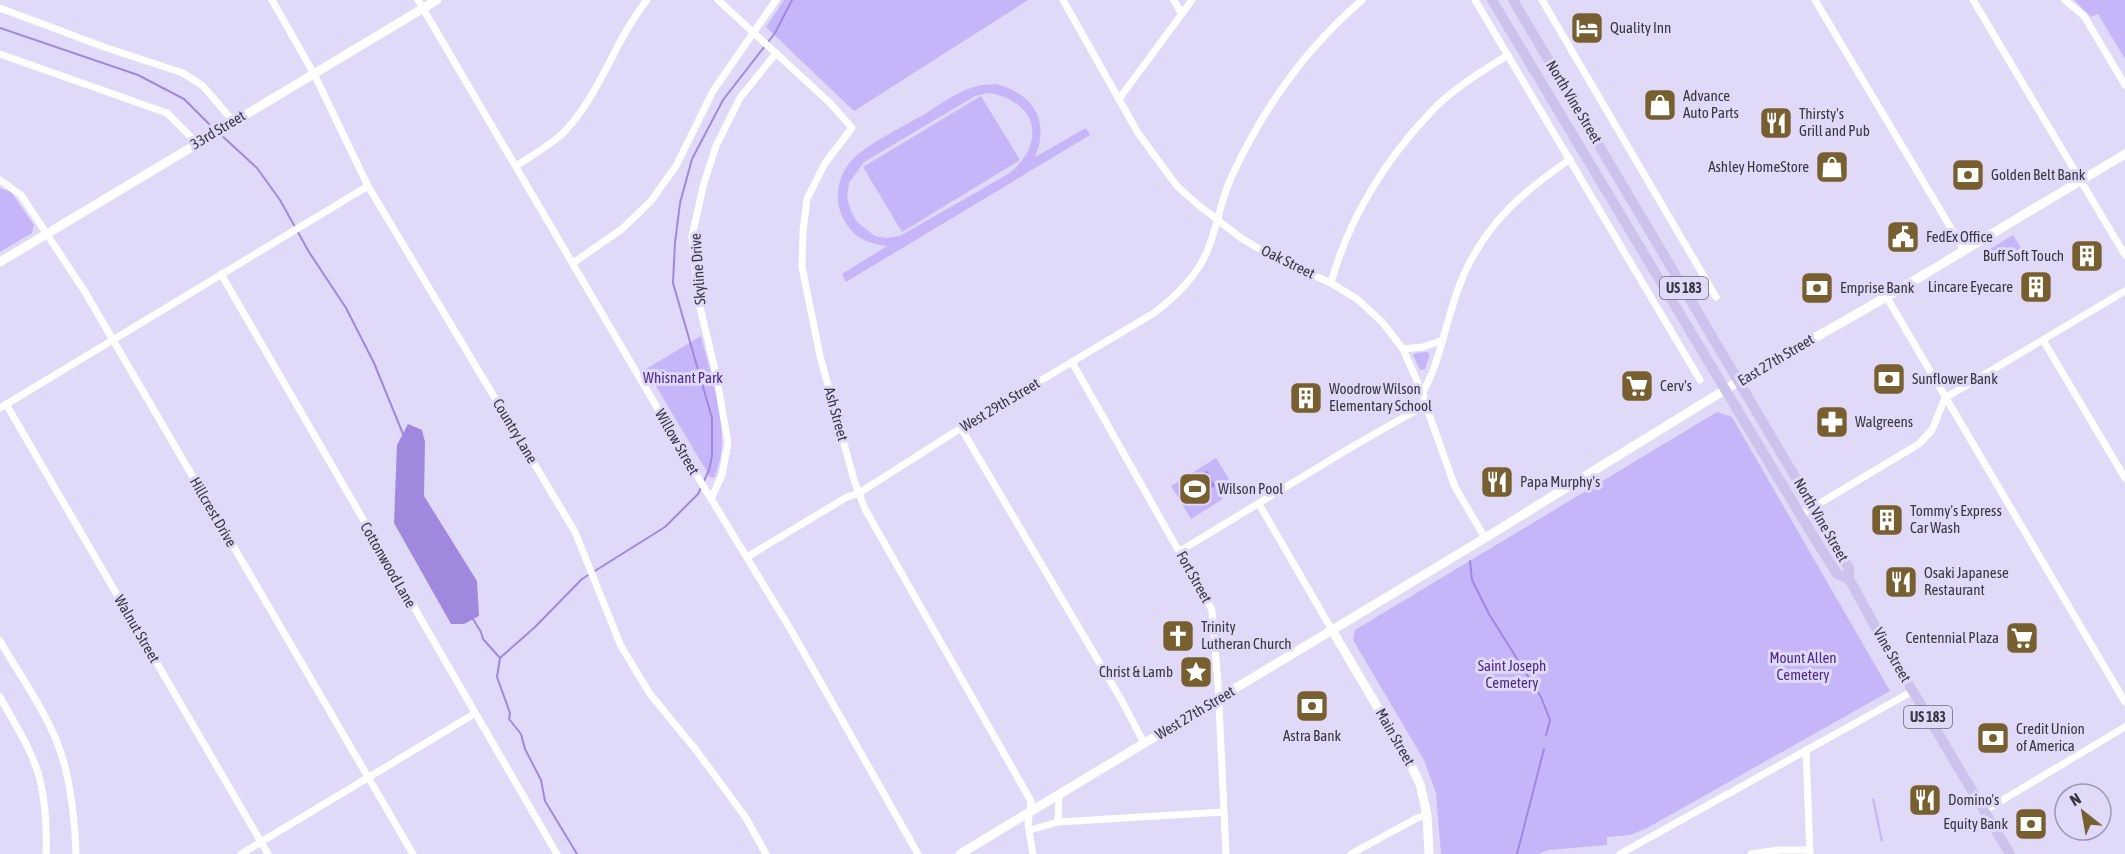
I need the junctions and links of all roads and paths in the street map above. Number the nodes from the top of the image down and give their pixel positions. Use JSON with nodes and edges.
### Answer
{"nodes":[{"id":1,"x":272,"y":0,"type":"edge"},
{"id":2,"x":437,"y":0,"type":"edge"},
{"id":3,"x":646,"y":0,"type":"edge"},
{"id":4,"x":718,"y":0,"type":"edge"},
{"id":5,"x":776,"y":0,"type":"edge"},
{"id":6,"x":1063,"y":0,"type":"edge"},
{"id":7,"x":1174,"y":0,"type":"edge"},
{"id":8,"x":1192,"y":0,"type":"edge"},
{"id":9,"x":1362,"y":0,"type":"edge"},
{"id":10,"x":1475,"y":0,"type":"edge"},
{"id":11,"x":1492,"y":0,"type":"edge"},
{"id":12,"x":1513,"y":0,"type":"edge"},
{"id":13,"x":1542,"y":0,"type":"edge"},
{"id":14,"x":1815,"y":0,"type":"edge"},
{"id":15,"x":1973,"y":0,"type":"edge"},
{"id":16,"x":2065,"y":0,"type":"edge"},
{"id":17,"x":420,"y":4,"type":"edge"},
{"id":18,"x":0,"y":8,"type":"edge"},
{"id":19,"x":1181,"y":13,"type":"junction"},
{"id":20,"x":754,"y":34,"type":"junction"},
{"id":21,"x":776,"y":53,"type":"junction"},
{"id":22,"x":0,"y":54,"type":"edge"},
{"id":23,"x":1508,"y":55,"type":"junction"},
{"id":24,"x":314,"y":74,"type":"junction"},
{"id":25,"x":2125,"y":85,"type":"edge"},
{"id":26,"x":1119,"y":99,"type":"junction"},
{"id":27,"x":229,"y":123,"type":"junction"},
{"id":28,"x":197,"y":143,"type":"junction"},
{"id":29,"x":2125,"y":154,"type":"edge"},
{"id":30,"x":1570,"y":159,"type":"junction"},
{"id":31,"x":516,"y":166,"type":"junction"},
{"id":32,"x":0,"y":180,"type":"edge"},
{"id":33,"x":2081,"y":180,"type":"junction"},
{"id":34,"x":368,"y":186,"type":"junction"},
{"id":35,"x":1217,"y":220,"type":"junction"},
{"id":36,"x":47,"y":233,"type":"junction"},
{"id":37,"x":1964,"y":250,"type":"junction"},
{"id":38,"x":2125,"y":255,"type":"edge"},
{"id":39,"x":0,"y":262,"type":"edge"},
{"id":40,"x":573,"y":263,"type":"junction"},
{"id":41,"x":222,"y":274,"type":"junction"},
{"id":42,"x":1331,"y":283,"type":"junction"},
{"id":43,"x":2125,"y":291,"type":"edge"},
{"id":44,"x":1886,"y":296,"type":"junction"},
{"id":45,"x":1716,"y":297,"type":"dead end"},
{"id":46,"x":113,"y":340,"type":"junction"},
{"id":47,"x":1443,"y":340,"type":"junction"},
{"id":48,"x":2043,"y":340,"type":"junction"},
{"id":49,"x":1403,"y":349,"type":"junction"},
{"id":50,"x":1072,"y":362,"type":"junction"},
{"id":51,"x":1700,"y":380,"type":"dead end"},
{"id":52,"x":1739,"y":381,"type":"junction"},
{"id":53,"x":1726,"y":389,"type":"junction"},
{"id":54,"x":1422,"y":394,"type":"junction"},
{"id":55,"x":1945,"y":398,"type":"junction"},
{"id":56,"x":1427,"y":404,"type":"junction"},
{"id":57,"x":3,"y":406,"type":"edge"},
{"id":58,"x":961,"y":428,"type":"junction"},
{"id":59,"x":2125,"y":478,"type":"edge"},
{"id":60,"x":859,"y":493,"type":"junction"},
{"id":61,"x":709,"y":496,"type":"junction"},
{"id":62,"x":1259,"y":504,"type":"junction"},
{"id":63,"x":1814,"y":507,"type":"junction"},
{"id":64,"x":1800,"y":515,"type":"junction"},
{"id":65,"x":1485,"y":538,"type":"junction"},
{"id":66,"x":1180,"y":551,"type":"junction"},
{"id":67,"x":747,"y":557,"type":"junction"},
{"id":68,"x":1429,"y":571,"type":"joint"},
{"id":69,"x":1849,"y":579,"type":"junction"},
{"id":70,"x":1332,"y":630,"type":"junction"},
{"id":71,"x":0,"y":641,"type":"edge"},
{"id":72,"x":1913,"y":691,"type":"junction"},
{"id":73,"x":0,"y":699,"type":"edge"},
{"id":74,"x":1218,"y":699,"type":"junction"},
{"id":75,"x":2125,"y":702,"type":"edge"},
{"id":76,"x":474,"y":714,"type":"junction"},
{"id":77,"x":2125,"y":727,"type":"edge"},
{"id":78,"x":1144,"y":743,"type":"junction"},
{"id":79,"x":1806,"y":750,"type":"junction"},
{"id":80,"x":369,"y":777,"type":"junction"},
{"id":81,"x":1059,"y":795,"type":"junction"},
{"id":82,"x":1984,"y":811,"type":"junction"},
{"id":83,"x":1030,"y":812,"type":"junction"},
{"id":84,"x":1224,"y":812,"type":"junction"},
{"id":85,"x":1427,"y":815,"type":"junction"},
{"id":86,"x":1058,"y":822,"type":"junction"},
{"id":87,"x":1030,"y":830,"type":"junction"},
{"id":88,"x":261,"y":842,"type":"junction"},
{"id":89,"x":1810,"y":852,"type":"edge"},
{"id":90,"x":46,"y":854,"type":"edge"},
{"id":91,"x":76,"y":854,"type":"edge"},
{"id":92,"x":242,"y":854,"type":"edge"},
{"id":93,"x":268,"y":854,"type":"edge"},
{"id":94,"x":413,"y":854,"type":"edge"},
{"id":95,"x":557,"y":854,"type":"edge"},
{"id":96,"x":766,"y":854,"type":"edge"},
{"id":97,"x":918,"y":854,"type":"edge"},
{"id":98,"x":960,"y":854,"type":"edge"},
{"id":99,"x":1033,"y":854,"type":"edge"},
{"id":100,"x":1226,"y":854,"type":"edge"},
{"id":101,"x":1351,"y":854,"type":"edge"},
{"id":102,"x":1429,"y":854,"type":"edge"},
{"id":103,"x":1620,"y":854,"type":"edge"},
{"id":104,"x":1751,"y":854,"type":"edge"},
{"id":105,"x":2010,"y":854,"type":"edge"}],
"edges":[{"from":1,"to":24,"type":"street","name":"Country Lane"},
{"from":2,"to":17,"type":"main road","name":"33rd Street"},
{"from":3,"to":31,"type":"street"},
{"from":4,"to":20,"type":"street","name":"Ash Street"},
{"from":5,"to":20,"type":"street"},
{"from":6,"to":26,"type":"street","name":"Oak Street"},
{"from":7,"to":19,"type":"street"},
{"from":8,"to":19,"type":"street"},
{"from":9,"to":35,"type":"street","name":"West 29th Street"},
{"from":10,"to":23,"type":"street"},
{"from":11,"to":53,"type":"main road","name":"North Vine Street","number":"US 183"},
{"from":12,"to":52,"type":"main road","name":"North Vine Street","number":"US 183"},
{"from":13,"to":45,"type":"street"},
{"from":14,"to":37,"type":"street"},
{"from":15,"to":33,"type":"street"},
{"from":16,"to":25,"type":"street"},
{"from":17,"to":24,"type":"main road","name":"33rd Street"},
{"from":17,"to":31,"type":"street","name":"Willow Street"},
{"from":18,"to":27,"type":"street"},
{"from":19,"to":26,"type":"street"},
{"from":20,"to":21,"type":"street","name":"Ash Street"},
{"from":20,"to":40,"type":"street"},
{"from":21,"to":60,"type":"street","name":"Ash Street"},
{"from":21,"to":61,"type":"street","name":"Skyline Drive"},
{"from":22,"to":28,"type":"street"},
{"from":23,"to":30,"type":"street"},
{"from":23,"to":42,"type":"street"},
{"from":24,"to":27,"type":"main road","name":"33rd Street"},
{"from":24,"to":34,"type":"street","name":"Country Lane"},
{"from":26,"to":35,"type":"street","name":"Oak Street"},
{"from":27,"to":28,"type":"main road","name":"33rd Street"},
{"from":28,"to":36,"type":"main road","name":"33rd Street"},
{"from":29,"to":33,"type":"main road","name":"East 27th Street"},
{"from":30,"to":47,"type":"street"},
{"from":30,"to":51,"type":"street"},
{"from":31,"to":40,"type":"street","name":"Willow Street"},
{"from":32,"to":36,"type":"street","name":"Hillcrest Drive"},
{"from":33,"to":37,"type":"main road","name":"East 27th Street"},
{"from":33,"to":38,"type":"street"},
{"from":34,"to":41,"type":"street"},
{"from":34,"to":96,"type":"street","name":"Country Lane"},
{"from":35,"to":42,"type":"street","name":"Oak Street"},
{"from":35,"to":50,"type":"street","name":"West 29th Street"},
{"from":36,"to":39,"type":"main road","name":"33rd Street"},
{"from":36,"to":46,"type":"street","name":"Hillcrest Drive"},
{"from":37,"to":44,"type":"main road","name":"East 27th Street"},
{"from":40,"to":61,"type":"street","name":"Willow Street"},
{"from":41,"to":46,"type":"street"},
{"from":41,"to":76,"type":"street","name":"Cottonwood Lane"},
{"from":42,"to":49,"type":"street","name":"Oak Street"},
{"from":43,"to":48,"type":"street"},
{"from":44,"to":52,"type":"main road","name":"East 27th Street"},
{"from":44,"to":55,"type":"street"},
{"from":46,"to":57,"type":"street"},
{"from":46,"to":80,"type":"street","name":"Hillcrest Drive"},
{"from":47,"to":49,"type":"street"},
{"from":47,"to":54,"type":"street"},
{"from":48,"to":55,"type":"street"},
{"from":48,"to":59,"type":"street"},
{"from":49,"to":54,"type":"street","name":"Oak Street"},
{"from":50,"to":58,"type":"street","name":"West 29th Street"},
{"from":50,"to":66,"type":"street","name":"Fort Street"},
{"from":52,"to":53,"type":"main road","name":"East 27th Street"},
{"from":52,"to":63,"type":"main road","name":"North Vine Street","number":"US 183"},
{"from":53,"to":64,"type":"main road","name":"North Vine Street","number":"US 183"},
{"from":53,"to":65,"type":"main road","name":"East 27th Street"},
{"from":54,"to":56,"type":"street","name":"Oak Street"},
{"from":55,"to":63,"type":"street"},
{"from":55,"to":75,"type":"street"},
{"from":56,"to":62,"type":"street"},
{"from":56,"to":65,"type":"street","name":"Oak Street"},
{"from":57,"to":88,"type":"street","name":"Walnut Street"},
{"from":58,"to":60,"type":"street","name":"West 29th Street"},
{"from":58,"to":78,"type":"street"},
{"from":60,"to":67,"type":"street","name":"West 29th Street"},
{"from":60,"to":83,"type":"street","name":"Ash Street"},
{"from":61,"to":67,"type":"street","name":"Willow Street"},
{"from":62,"to":66,"type":"street"},
{"from":62,"to":70,"type":"street"},
{"from":63,"to":64,"type":"street"},
{"from":63,"to":69,"type":"main road","name":"North Vine Street","number":"US 183"},
{"from":64,"to":69,"type":"main road","name":"North Vine Street","number":"US 183"},
{"from":65,"to":68,"type":"main road","name":"East 27th Street"},
{"from":66,"to":74,"type":"street","name":"Fort Street"},
{"from":67,"to":97,"type":"street","name":"Willow Street"},
{"from":68,"to":70,"type":"main road","name":"West 27th Street"},
{"from":69,"to":72,"type":"main road","name":"Vine Street","number":"US 183"},
{"from":70,"to":74,"type":"main road","name":"West 27th Street"},
{"from":70,"to":85,"type":"main road","name":"Main Street"},
{"from":71,"to":91,"type":"street"},
{"from":72,"to":79,"type":"street"},
{"from":72,"to":82,"type":"main road","name":"Vine Street","number":"US 183"},
{"from":73,"to":90,"type":"street"},
{"from":74,"to":78,"type":"main road","name":"West 27th Street"},
{"from":74,"to":84,"type":"street","name":"Fort Street"},
{"from":76,"to":80,"type":"street"},
{"from":76,"to":95,"type":"street","name":"Cottonwood Lane"},
{"from":77,"to":82,"type":"street"},
{"from":78,"to":81,"type":"main road","name":"West 27th Street"},
{"from":79,"to":89,"type":"street"},
{"from":79,"to":103,"type":"street"},
{"from":80,"to":88,"type":"street"},
{"from":80,"to":94,"type":"street","name":"Hillcrest Drive"},
{"from":81,"to":83,"type":"main road","name":"West 27th Street"},
{"from":81,"to":86,"type":"street"},
{"from":82,"to":105,"type":"main road","name":"Vine Street","number":"US 183"},
{"from":83,"to":87,"type":"street","name":"Ash Street"},
{"from":83,"to":98,"type":"main road","name":"West 27th Street"},
{"from":84,"to":86,"type":"street"},
{"from":84,"to":100,"type":"street","name":"Fort Street"},
{"from":85,"to":101,"type":"street"},
{"from":85,"to":102,"type":"main road","name":"Main Street"},
{"from":86,"to":87,"type":"street"},
{"from":87,"to":99,"type":"street","name":"Ash Street"},
{"from":88,"to":92,"type":"street"},
{"from":88,"to":93,"type":"street","name":"Walnut Street"},
{"from":89,"to":104,"type":"street"}]}
